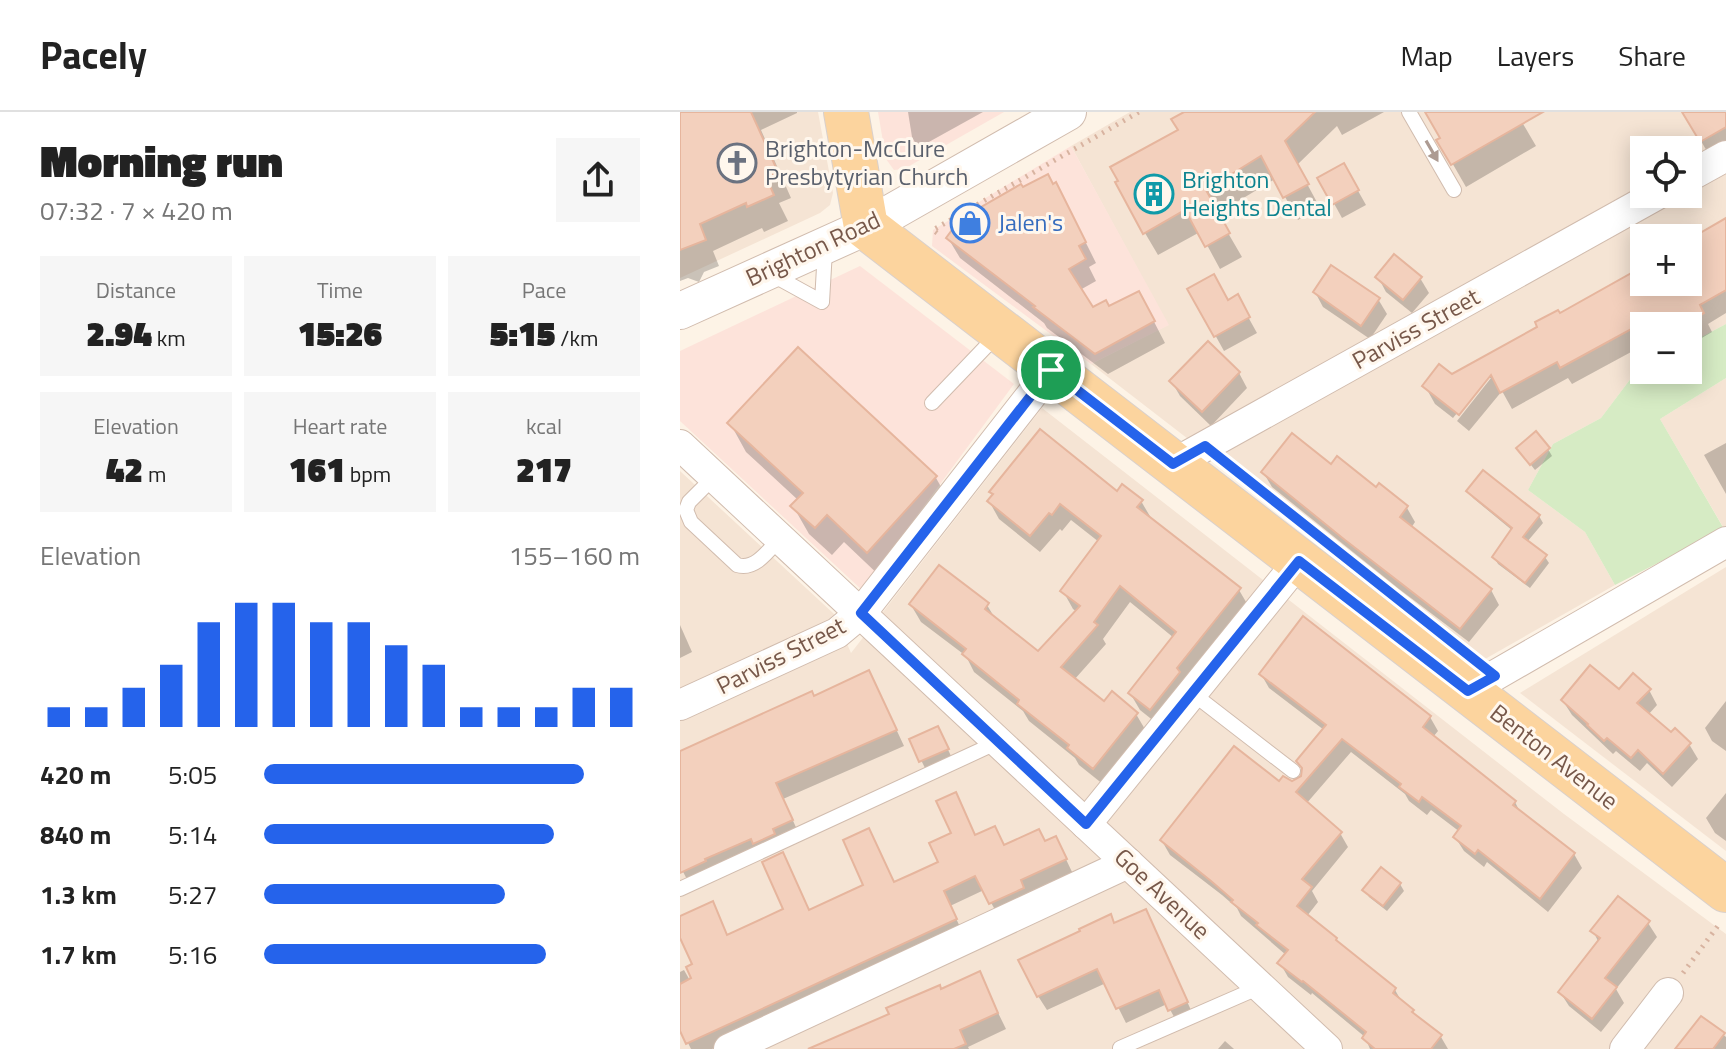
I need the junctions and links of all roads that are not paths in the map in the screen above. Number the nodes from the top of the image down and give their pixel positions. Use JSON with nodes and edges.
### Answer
{"nodes":[{"id":1,"x":846,"y":112,"type":"edge"},
{"id":2,"x":1068,"y":112,"type":"edge"},
{"id":3,"x":1409,"y":112,"type":"edge"},
{"id":4,"x":1726,"y":156,"type":"edge"},
{"id":5,"x":1702,"y":169,"type":"edge"},
{"id":6,"x":1454,"y":190,"type":"dead end"},
{"id":7,"x":1633,"y":208,"type":"edge"},
{"id":8,"x":866,"y":227,"type":"junction"},
{"id":9,"x":825,"y":245,"type":"junction"},
{"id":10,"x":767,"y":272,"type":"junction"},
{"id":11,"x":680,"y":311,"type":"edge"},
{"id":12,"x":1001,"y":331,"type":"junction"},
{"id":13,"x":1051,"y":370,"type":"junction"},
{"id":14,"x":932,"y":403,"type":"dead end"},
{"id":15,"x":680,"y":445,"type":"edge"},
{"id":16,"x":1173,"y":464,"type":"junction"},
{"id":17,"x":714,"y":477,"type":"junction"},
{"id":18,"x":780,"y":538,"type":"junction"},
{"id":19,"x":1726,"y":542,"type":"edge"},
{"id":20,"x":1299,"y":561,"type":"junction"},
{"id":21,"x":861,"y":613,"type":"junction"},
{"id":22,"x":1468,"y":691,"type":"junction"},
{"id":23,"x":1192,"y":693,"type":"junction"},
{"id":24,"x":680,"y":705,"type":"edge"},
{"id":25,"x":999,"y":742,"type":"junction"},
{"id":26,"x":1293,"y":771,"type":"dead end"},
{"id":27,"x":1086,"y":824,"type":"junction"},
{"id":28,"x":1128,"y":863,"type":"junction"},
{"id":29,"x":680,"y":889,"type":"edge"},
{"id":30,"x":1726,"y":890,"type":"edge"},
{"id":31,"x":1261,"y":987,"type":"junction"},
{"id":32,"x":1668,"y":993,"type":"road end"},
{"id":33,"x":1120,"y":1048,"type":"edge"},
{"id":34,"x":729,"y":1049,"type":"edge"},
{"id":35,"x":1327,"y":1049,"type":"edge"},
{"id":36,"x":1625,"y":1049,"type":"edge"}],
"edges":[{"from":1,"to":8,"type":"main road"},
{"from":2,"to":8,"type":"street","name":"Brighton Road"},
{"from":3,"to":6,"type":"lane","one_way":true},
{"from":4,"to":5,"type":"street"},
{"from":7,"to":16,"type":"street","name":"Parviss Street"},
{"from":8,"to":9,"type":"street","name":"Brighton Road"},
{"from":8,"to":12,"type":"main road","name":"Benton Avenue"},
{"from":9,"to":10,"type":"street","name":"Brighton Road"},
{"from":9,"to":10,"type":"lane"},
{"from":10,"to":11,"type":"street","name":"Brighton Road"},
{"from":12,"to":13,"type":"main road","name":"Benton Avenue"},
{"from":12,"to":14,"type":"lane"},
{"from":13,"to":16,"type":"main road","name":"Benton Avenue"},
{"from":13,"to":21,"type":"street","name":"Parviss Street"},
{"from":15,"to":17,"type":"street","name":"Goe Avenue"},
{"from":16,"to":20,"type":"main road","name":"Benton Avenue"},
{"from":17,"to":18,"type":"street","name":"Goe Avenue"},
{"from":17,"to":18,"type":"lane"},
{"from":18,"to":21,"type":"street","name":"Goe Avenue"},
{"from":19,"to":22,"type":"street"},
{"from":20,"to":22,"type":"main road","name":"Benton Avenue"},
{"from":20,"to":23,"type":"street"},
{"from":21,"to":24,"type":"street","name":"Parviss Street"},
{"from":21,"to":25,"type":"street","name":"Goe Avenue"},
{"from":22,"to":30,"type":"main road","name":"Benton Avenue"},
{"from":23,"to":26,"type":"lane"},
{"from":23,"to":27,"type":"street"},
{"from":25,"to":27,"type":"street","name":"Goe Avenue"},
{"from":25,"to":29,"type":"lane"},
{"from":27,"to":28,"type":"street","name":"Goe Avenue"},
{"from":28,"to":31,"type":"street","name":"Goe Avenue"},
{"from":28,"to":34,"type":"street"},
{"from":31,"to":33,"type":"lane"},
{"from":31,"to":35,"type":"street","name":"Goe Avenue"},
{"from":32,"to":36,"type":"street"}]}
